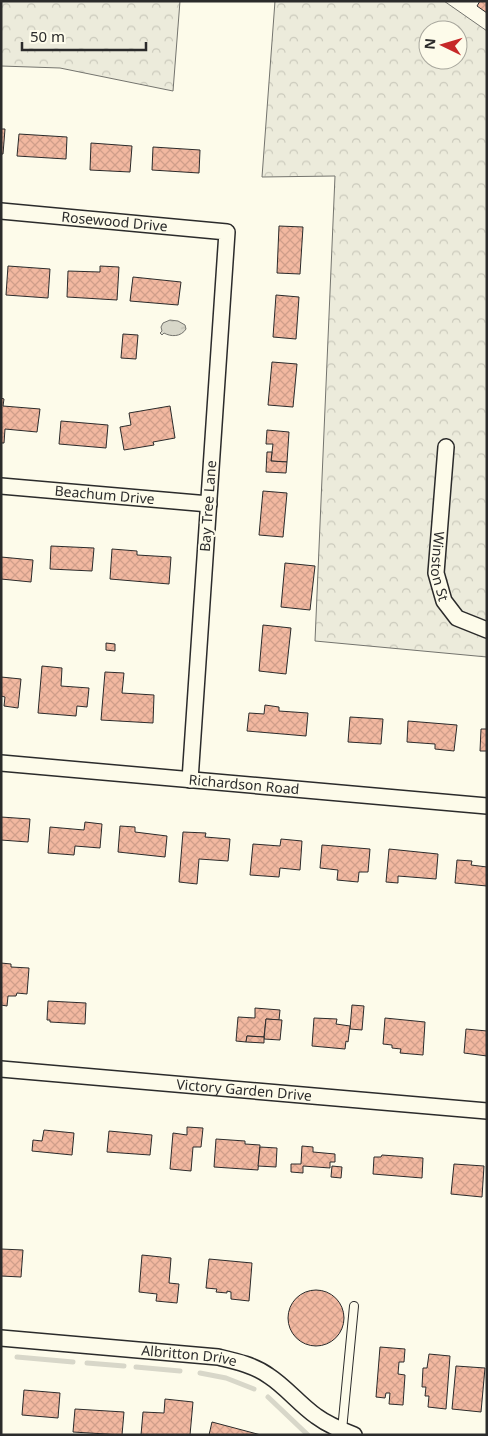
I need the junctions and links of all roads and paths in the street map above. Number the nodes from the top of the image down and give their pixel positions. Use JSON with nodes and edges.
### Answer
{"nodes":[{"id":1,"x":1,"y":212,"type":"edge"},
{"id":2,"x":227,"y":232,"type":"joint"},
{"id":3,"x":446,"y":448,"type":"dead end"},
{"id":4,"x":1,"y":486,"type":"edge"},
{"id":5,"x":208,"y":504,"type":"junction"},
{"id":6,"x":487,"y":630,"type":"edge"},
{"id":7,"x":1,"y":763,"type":"edge"},
{"id":8,"x":190,"y":780,"type":"junction"},
{"id":9,"x":487,"y":806,"type":"edge"},
{"id":10,"x":1,"y":1069,"type":"edge"},
{"id":11,"x":487,"y":1111,"type":"edge"},
{"id":12,"x":354,"y":1306,"type":"dead end"},
{"id":13,"x":1,"y":1338,"type":"edge"},
{"id":14,"x":348,"y":1432,"type":"edge"}],
"edges":[{"from":1,"to":2,"type":"street","name":"Rosewood Drive"},
{"from":2,"to":5,"type":"street","name":"Bay Tree Lane"},
{"from":3,"to":6,"type":"street","name":"Winston St"},
{"from":4,"to":5,"type":"street","name":"Beachum Drive"},
{"from":5,"to":8,"type":"street","name":"Bay Tree Lane"},
{"from":7,"to":8,"type":"street","name":"Richardson Road"},
{"from":8,"to":9,"type":"street","name":"Richardson Road"},
{"from":10,"to":11,"type":"street","name":"Victory Garden Drive"},
{"from":12,"to":14,"type":"lane"},
{"from":13,"to":14,"type":"street","name":"Albritton Drive"}]}
